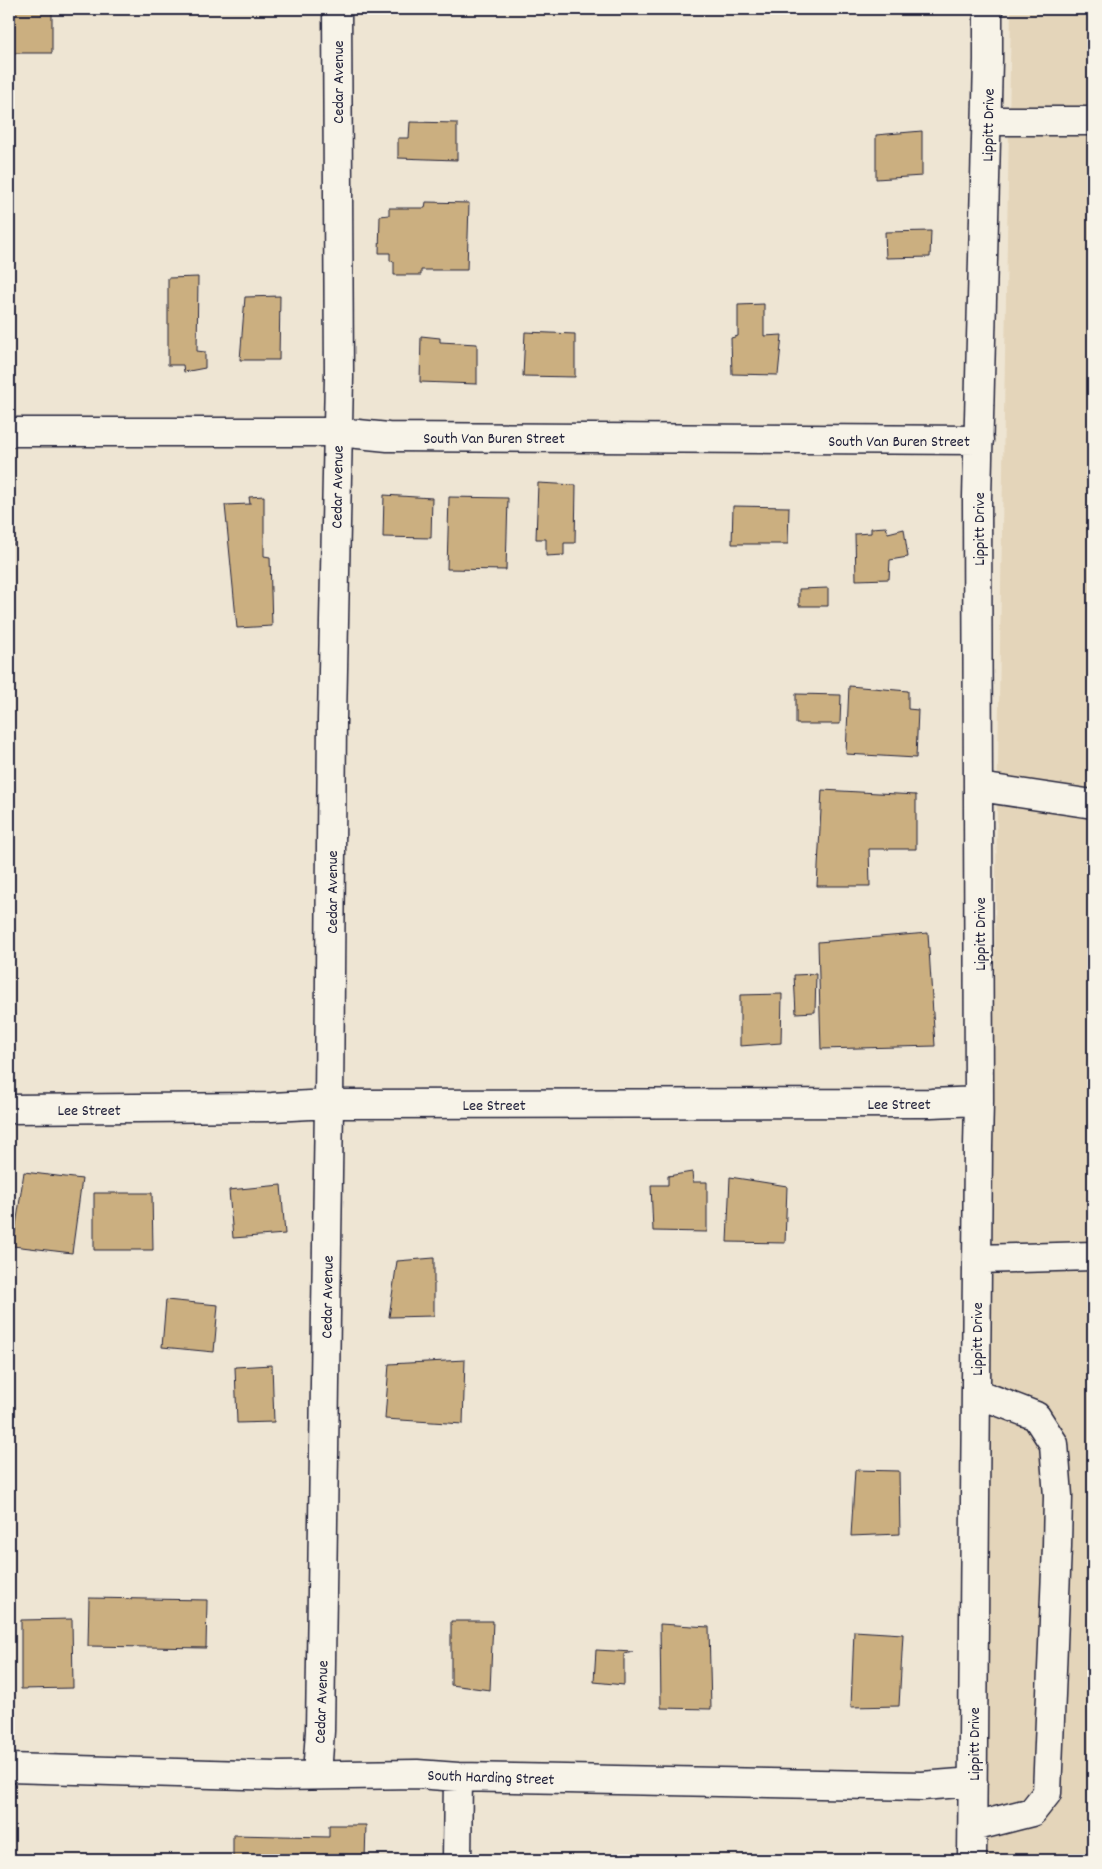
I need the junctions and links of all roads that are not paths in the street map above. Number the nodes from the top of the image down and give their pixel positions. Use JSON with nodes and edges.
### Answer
{"nodes":[{"id":1,"x":337,"y":9,"type":"edge"},
{"id":2,"x":988,"y":9,"type":"edge"},
{"id":3,"x":987,"y":121,"type":"junction"},
{"id":4,"x":1093,"y":121,"type":"edge"},
{"id":5,"x":9,"y":432,"type":"edge"},
{"id":6,"x":338,"y":432,"type":"junction"},
{"id":7,"x":979,"y":440,"type":"junction"},
{"id":8,"x":979,"y":787,"type":"junction"},
{"id":9,"x":1086,"y":803,"type":"edge"},
{"id":10,"x":979,"y":1101,"type":"junction"},
{"id":11,"x":329,"y":1104,"type":"junction"},
{"id":12,"x":9,"y":1109,"type":"edge"},
{"id":13,"x":1088,"y":1256,"type":"edge"},
{"id":14,"x":977,"y":1259,"type":"junction"},
{"id":15,"x":976,"y":1394,"type":"junction"},
{"id":16,"x":9,"y":1768,"type":"edge"},
{"id":17,"x":316,"y":1775,"type":"junction"},
{"id":18,"x":458,"y":1777,"type":"junction"},
{"id":19,"x":973,"y":1782,"type":"junction"},
{"id":20,"x":973,"y":1827,"type":"junction"},
{"id":21,"x":457,"y":1860,"type":"edge"},
{"id":22,"x":972,"y":1860,"type":"edge"}],
"edges":[{"from":1,"to":6,"type":"street","name":"Cedar Avenue"},
{"from":2,"to":3,"type":"street","name":"Lippitt Drive"},
{"from":3,"to":4,"type":"street"},
{"from":3,"to":7,"type":"street","name":"Lippitt Drive"},
{"from":5,"to":6,"type":"street","name":"South Van Buren Street"},
{"from":6,"to":7,"type":"street","name":"South Van Buren Street"},
{"from":6,"to":11,"type":"street","name":"Cedar Avenue"},
{"from":7,"to":8,"type":"street","name":"Lippitt Drive"},
{"from":8,"to":9,"type":"street"},
{"from":8,"to":10,"type":"street","name":"Lippitt Drive"},
{"from":10,"to":11,"type":"street","name":"Lee Street"},
{"from":10,"to":14,"type":"street","name":"Lippitt Drive"},
{"from":11,"to":12,"type":"street","name":"Lee Street"},
{"from":11,"to":17,"type":"street","name":"Cedar Avenue"},
{"from":13,"to":14,"type":"street"},
{"from":14,"to":15,"type":"street","name":"Lippitt Drive"},
{"from":15,"to":19,"type":"street","name":"Lippitt Drive"},
{"from":15,"to":20,"type":"street"},
{"from":16,"to":17,"type":"street","name":"South Harding Street"},
{"from":17,"to":18,"type":"street","name":"South Harding Street"},
{"from":18,"to":19,"type":"street","name":"South Harding Street"},
{"from":18,"to":21,"type":"street"},
{"from":19,"to":20,"type":"street","name":"Lippitt Drive"},
{"from":20,"to":22,"type":"street","name":"Lippitt Drive"}]}
